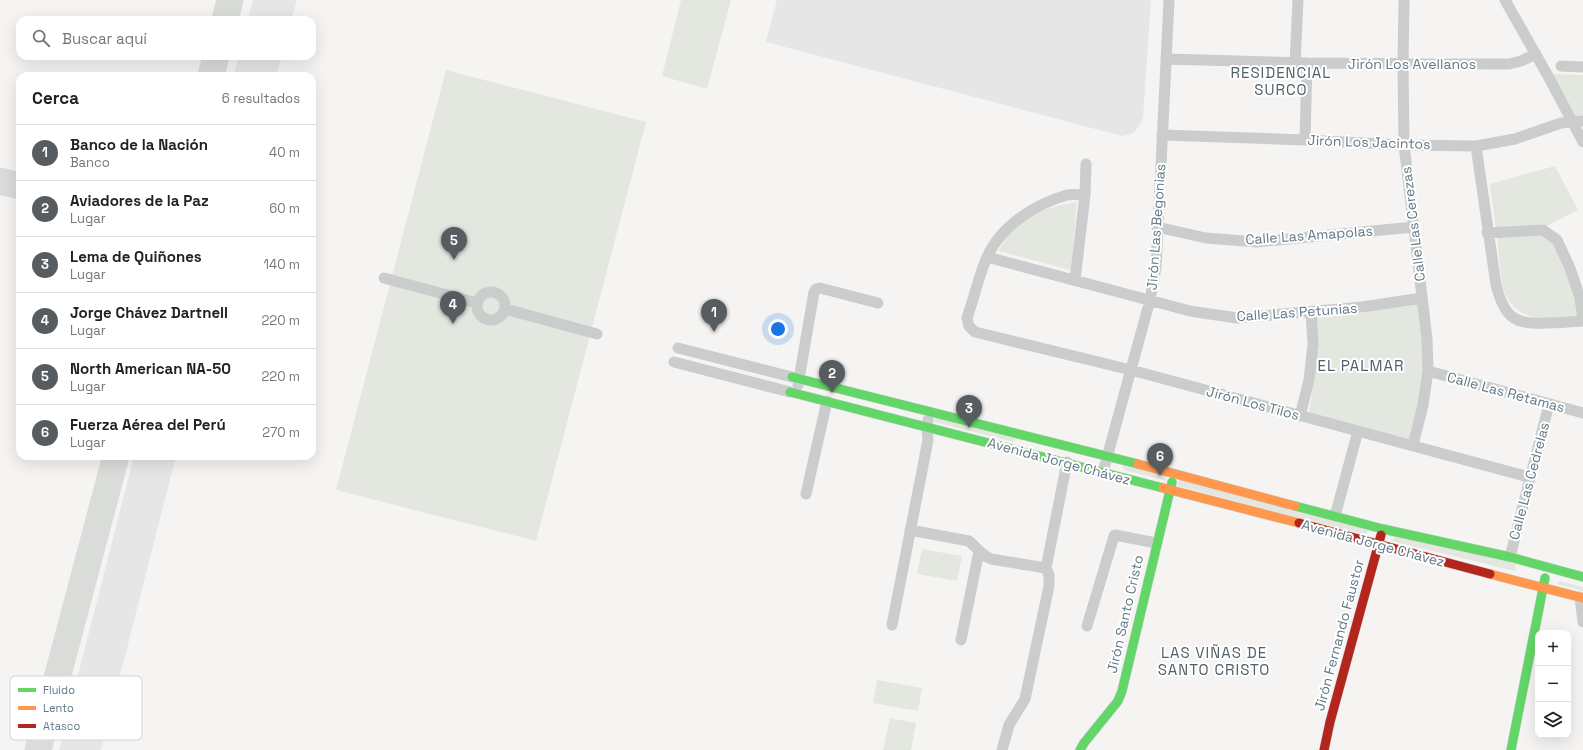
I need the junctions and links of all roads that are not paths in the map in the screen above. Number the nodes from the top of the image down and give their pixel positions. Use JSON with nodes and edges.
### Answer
{"nodes":[{"id":1,"x":1169,"y":0,"type":"edge"},
{"id":2,"x":1298,"y":0,"type":"edge"},
{"id":3,"x":1404,"y":0,"type":"edge"},
{"id":4,"x":1505,"y":0,"type":"edge"},
{"id":5,"x":1536,"y":54,"type":"junction"},
{"id":6,"x":1166,"y":60,"type":"junction"},
{"id":7,"x":1295,"y":63,"type":"junction"},
{"id":8,"x":1307,"y":63,"type":"junction"},
{"id":9,"x":1403,"y":64,"type":"junction"},
{"id":10,"x":1561,"y":66,"type":"dead end"},
{"id":11,"x":1583,"y":67,"type":"edge"},
{"id":12,"x":1571,"y":121,"type":"junction"},
{"id":13,"x":1583,"y":121,"type":"edge"},
{"id":14,"x":1162,"y":135,"type":"junction"},
{"id":15,"x":1305,"y":140,"type":"junction"},
{"id":16,"x":1583,"y":142,"type":"edge"},
{"id":17,"x":1404,"y":145,"type":"junction"},
{"id":18,"x":1476,"y":146,"type":"junction"},
{"id":19,"x":1086,"y":164,"type":"dead end"},
{"id":20,"x":1085,"y":195,"type":"junction"},
{"id":21,"x":1158,"y":227,"type":"junction"},
{"id":22,"x":1414,"y":227,"type":"junction"},
{"id":23,"x":1487,"y":233,"type":"junction"},
{"id":24,"x":987,"y":257,"type":"junction"},
{"id":25,"x":384,"y":278,"type":"dead end"},
{"id":26,"x":1075,"y":280,"type":"junction"},
{"id":27,"x":1422,"y":298,"type":"junction"},
{"id":28,"x":1150,"y":300,"type":"junction"},
{"id":29,"x":477,"y":303,"type":"junction"},
{"id":30,"x":878,"y":303,"type":"dead end"},
{"id":31,"x":505,"y":309,"type":"junction"},
{"id":32,"x":1311,"y":312,"type":"junction"},
{"id":33,"x":1583,"y":321,"type":"edge"},
{"id":34,"x":597,"y":334,"type":"dead end"},
{"id":35,"x":678,"y":348,"type":"dead end"},
{"id":36,"x":674,"y":362,"type":"dead end"},
{"id":37,"x":1131,"y":370,"type":"junction"},
{"id":38,"x":1428,"y":371,"type":"junction"},
{"id":39,"x":796,"y":378,"type":"junction"},
{"id":40,"x":841,"y":389,"type":"junction"},
{"id":41,"x":793,"y":392,"type":"junction"},
{"id":42,"x":832,"y":402,"type":"junction"},
{"id":43,"x":1549,"y":404,"type":"junction"},
{"id":44,"x":930,"y":412,"type":"junction"},
{"id":45,"x":1583,"y":413,"type":"edge"},
{"id":46,"x":1300,"y":416,"type":"junction"},
{"id":47,"x":927,"y":426,"type":"junction"},
{"id":48,"x":1358,"y":431,"type":"junction"},
{"id":49,"x":1413,"y":445,"type":"junction"},
{"id":50,"x":1108,"y":456,"type":"junction"},
{"id":51,"x":1067,"y":462,"type":"junction"},
{"id":52,"x":1103,"y":472,"type":"junction"},
{"id":53,"x":1174,"y":473,"type":"junction"},
{"id":54,"x":1529,"y":477,"type":"junction"},
{"id":55,"x":1170,"y":490,"type":"junction"},
{"id":56,"x":806,"y":494,"type":"dead end"},
{"id":57,"x":1335,"y":516,"type":"junction"},
{"id":58,"x":1383,"y":528,"type":"junction"},
{"id":59,"x":910,"y":530,"type":"junction"},
{"id":60,"x":1156,"y":544,"type":"junction"},
{"id":61,"x":1379,"y":544,"type":"junction"},
{"id":62,"x":979,"y":551,"type":"junction"},
{"id":63,"x":1510,"y":558,"type":"junction"},
{"id":64,"x":1546,"y":567,"type":"junction"},
{"id":65,"x":1046,"y":568,"type":"junction"},
{"id":66,"x":1583,"y":577,"type":"edge"},
{"id":67,"x":1544,"y":588,"type":"junction"},
{"id":68,"x":1581,"y":598,"type":"edge"},
{"id":69,"x":1583,"y":622,"type":"edge"},
{"id":70,"x":892,"y":625,"type":"dead end"},
{"id":71,"x":1087,"y":626,"type":"dead end"},
{"id":72,"x":961,"y":640,"type":"dead end"},
{"id":73,"x":1002,"y":750,"type":"edge"},
{"id":74,"x":1080,"y":750,"type":"edge"},
{"id":75,"x":1324,"y":750,"type":"edge"},
{"id":76,"x":1511,"y":750,"type":"edge"}],
"edges":[{"from":1,"to":6,"type":"street","name":"Jirón Las Begonias"},
{"from":2,"to":7,"type":"street"},
{"from":3,"to":9,"type":"street","name":"Calle Las Cerezas"},
{"from":4,"to":5,"type":"street"},
{"from":5,"to":9,"type":"street","name":"Jirón Los Avellanos"},
{"from":5,"to":12,"type":"street"},
{"from":6,"to":7,"type":"street","name":"Jirón Los Avellanos"},
{"from":6,"to":14,"type":"street","name":"Jirón Las Begonias"},
{"from":7,"to":8,"type":"street","name":"Jirón Los Avellanos"},
{"from":8,"to":9,"type":"street","name":"Jirón Los Avellanos"},
{"from":8,"to":15,"type":"street"},
{"from":9,"to":17,"type":"street","name":"Calle Las Cerezas"},
{"from":10,"to":11,"type":"street"},
{"from":12,"to":13,"type":"street","name":"Jirón Los Jacintos"},
{"from":12,"to":16,"type":"street"},
{"from":12,"to":18,"type":"street","name":"Jirón Los Jacintos"},
{"from":14,"to":15,"type":"street","name":"Jirón Los Jacintos"},
{"from":14,"to":21,"type":"street","name":"Jirón Las Begonias"},
{"from":15,"to":17,"type":"street","name":"Jirón Los Jacintos"},
{"from":17,"to":18,"type":"street","name":"Jirón Los Jacintos"},
{"from":17,"to":22,"type":"street","name":"Calle Las Cerezas"},
{"from":18,"to":23,"type":"street"},
{"from":19,"to":20,"type":"street"},
{"from":20,"to":24,"type":"street"},
{"from":20,"to":26,"type":"street"},
{"from":21,"to":22,"type":"street","name":"Calle Las Amapolas"},
{"from":21,"to":28,"type":"street","name":"Jirón Las Begonias"},
{"from":22,"to":27,"type":"street","name":"Calle Las Cerezas"},
{"from":23,"to":33,"type":"street"},
{"from":23,"to":33,"type":"street"},
{"from":24,"to":26,"type":"street","name":"Calle Las Petunias"},
{"from":24,"to":37,"type":"street","name":"Jirón Los Tilos"},
{"from":25,"to":29,"type":"street"},
{"from":26,"to":28,"type":"street","name":"Calle Las Petunias"},
{"from":27,"to":32,"type":"street","name":"Calle Las Petunias"},
{"from":27,"to":38,"type":"street","name":"Calle Las Cerezas"},
{"from":28,"to":32,"type":"street","name":"Calle Las Petunias"},
{"from":28,"to":37,"type":"street","name":"Jirón Las Begonias"},
{"from":29,"to":31,"type":"street"},
{"from":29,"to":31,"type":"street"},
{"from":30,"to":39,"type":"street"},
{"from":31,"to":34,"type":"street"},
{"from":32,"to":46,"type":"street"},
{"from":35,"to":39,"type":"street","name":"Avenida Jorge Chávez"},
{"from":36,"to":41,"type":"street","name":"Avenida Jorge Chávez"},
{"from":37,"to":46,"type":"street","name":"Jirón Los Tilos"},
{"from":37,"to":50,"type":"street","name":"Jirón Las Begonias"},
{"from":38,"to":43,"type":"street","name":"Calle Las Retamas"},
{"from":38,"to":49,"type":"street","name":"Calle Las Cerezas"},
{"from":39,"to":40,"type":"main road","name":"Avenida Jorge Chávez"},
{"from":39,"to":41,"type":"street"},
{"from":40,"to":42,"type":"main road"},
{"from":40,"to":44,"type":"main road","name":"Avenida Jorge Chávez"},
{"from":41,"to":42,"type":"main road","name":"Avenida Jorge Chávez"},
{"from":42,"to":47,"type":"main road","name":"Avenida Jorge Chávez"},
{"from":42,"to":56,"type":"street"},
{"from":43,"to":45,"type":"street","name":"Calle Las Retamas"},
{"from":43,"to":54,"type":"street","name":"Calle Las Cedrelas"},
{"from":44,"to":47,"type":"street"},
{"from":44,"to":50,"type":"main road","name":"Avenida Jorge Chávez"},
{"from":46,"to":48,"type":"street","name":"Jirón Los Tilos"},
{"from":47,"to":51,"type":"main road","name":"Avenida Jorge Chávez"},
{"from":47,"to":59,"type":"street"},
{"from":48,"to":49,"type":"street","name":"Jirón Los Tilos"},
{"from":48,"to":57,"type":"street"},
{"from":49,"to":54,"type":"street","name":"Jirón Los Tilos"},
{"from":50,"to":52,"type":"street","name":"Jirón Las Begonias"},
{"from":50,"to":53,"type":"main road","name":"Avenida Jorge Chávez"},
{"from":51,"to":52,"type":"main road","name":"Avenida Jorge Chávez"},
{"from":51,"to":65,"type":"street"},
{"from":52,"to":55,"type":"main road","name":"Avenida Jorge Chávez"},
{"from":53,"to":55,"type":"main road","name":"Jirón Santo Cristo"},
{"from":53,"to":57,"type":"main road","name":"Avenida Jorge Chávez"},
{"from":54,"to":63,"type":"street","name":"Calle Las Cedrelas"},
{"from":55,"to":60,"type":"main road","name":"Jirón Santo Cristo"},
{"from":55,"to":61,"type":"main road","name":"Avenida Jorge Chávez"},
{"from":57,"to":58,"type":"main road","name":"Avenida Jorge Chávez"},
{"from":58,"to":61,"type":"main road","name":"Jirón Fernando Faustor"},
{"from":58,"to":63,"type":"main road","name":"Avenida Jorge Chávez"},
{"from":59,"to":62,"type":"street"},
{"from":59,"to":70,"type":"street"},
{"from":60,"to":71,"type":"street"},
{"from":60,"to":74,"type":"main road","name":"Jirón Santo Cristo"},
{"from":61,"to":67,"type":"main road","name":"Avenida Jorge Chávez"},
{"from":61,"to":75,"type":"main road","name":"Jirón Fernando Faustor"},
{"from":62,"to":65,"type":"street"},
{"from":62,"to":72,"type":"street"},
{"from":63,"to":64,"type":"main road","name":"Avenida Jorge Chávez"},
{"from":64,"to":66,"type":"main road","name":"Avenida Jorge Chávez"},
{"from":64,"to":67,"type":"main road"},
{"from":65,"to":73,"type":"street"},
{"from":67,"to":68,"type":"main road","name":"Avenida Jorge Chávez"},
{"from":67,"to":76,"type":"main road"},
{"from":68,"to":69,"type":"street"}]}
